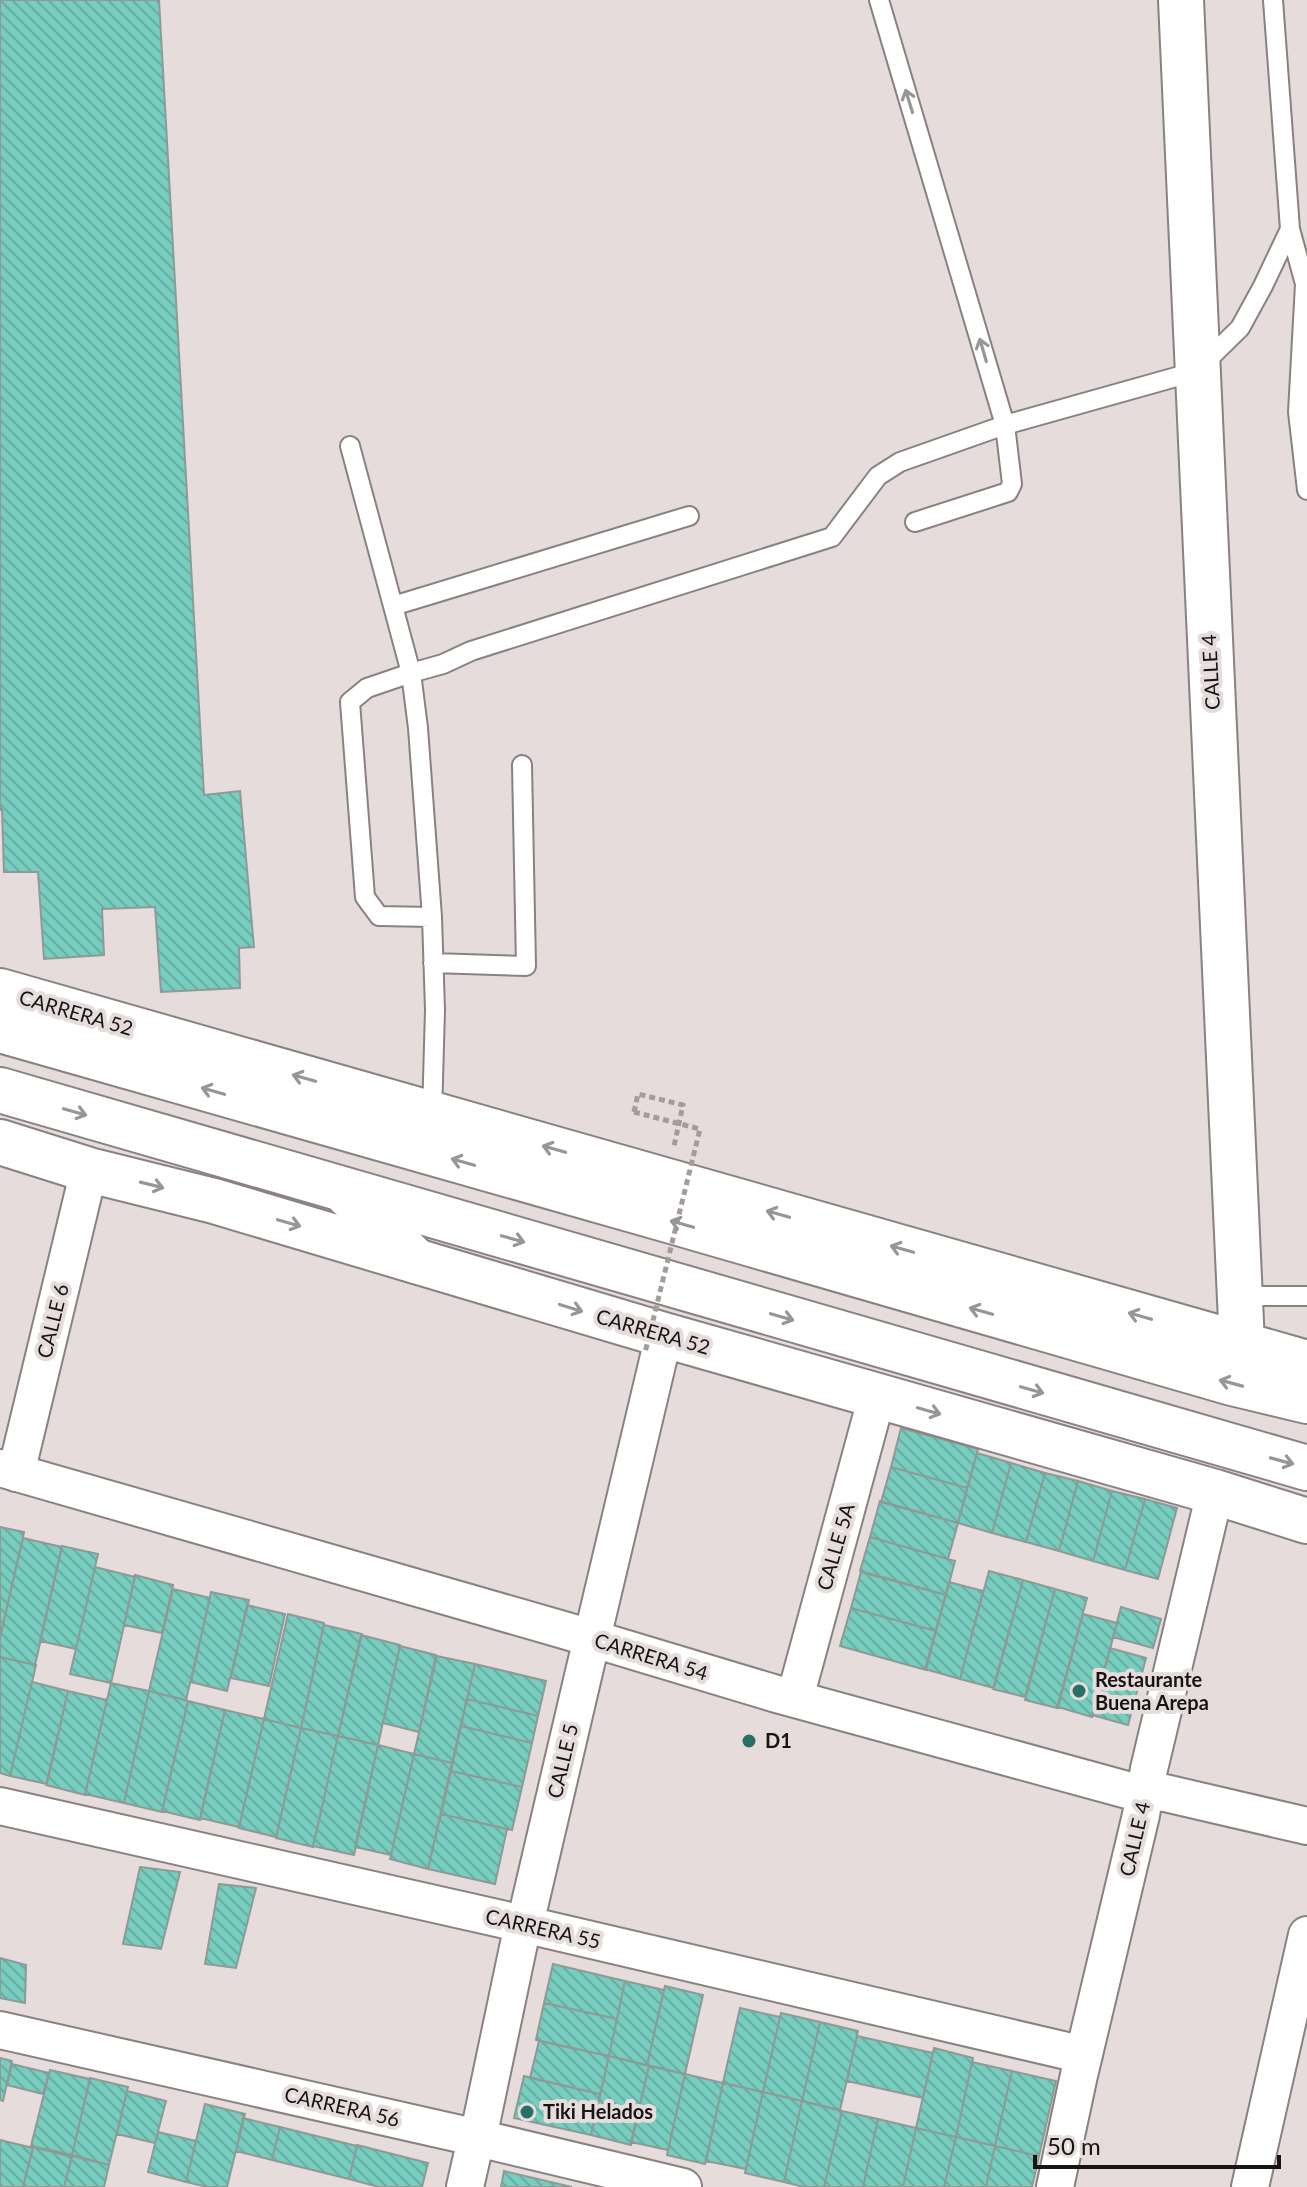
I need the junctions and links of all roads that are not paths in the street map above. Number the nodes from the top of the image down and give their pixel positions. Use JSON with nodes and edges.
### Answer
{"nodes":[{"id":1,"x":879,"y":0,"type":"edge"},
{"id":2,"x":1181,"y":0,"type":"edge"},
{"id":3,"x":1273,"y":0,"type":"edge"},
{"id":4,"x":1290,"y":229,"type":"junction"},
{"id":5,"x":1198,"y":369,"type":"junction"},
{"id":6,"x":1005,"y":425,"type":"junction"},
{"id":7,"x":350,"y":446,"type":"dead end"},
{"id":8,"x":1307,"y":490,"type":"edge"},
{"id":9,"x":689,"y":516,"type":"dead end"},
{"id":10,"x":915,"y":522,"type":"dead end"},
{"id":11,"x":393,"y":606,"type":"junction"},
{"id":12,"x":411,"y":673,"type":"junction"},
{"id":13,"x":522,"y":765,"type":"dead end"},
{"id":14,"x":432,"y":917,"type":"junction"},
{"id":15,"x":433,"y":963,"type":"junction"},
{"id":16,"x":4,"y":1005,"type":"edge"},
{"id":17,"x":0,"y":1090,"type":"edge"},
{"id":18,"x":432,"y":1115,"type":"junction"},
{"id":19,"x":0,"y":1142,"type":"edge"},
{"id":20,"x":89,"y":1170,"type":"junction"},
{"id":21,"x":342,"y":1190,"type":"junction"},
{"id":22,"x":416,"y":1261,"type":"junction"},
{"id":23,"x":1240,"y":1296,"type":"junction"},
{"id":24,"x":1307,"y":1296,"type":"edge"},
{"id":25,"x":654,"y":1344,"type":"junction"},
{"id":26,"x":1242,"y":1344,"type":"junction"},
{"id":27,"x":1307,"y":1363,"type":"edge"},
{"id":28,"x":877,"y":1396,"type":"junction"},
{"id":29,"x":1307,"y":1401,"type":"edge"},
{"id":30,"x":1307,"y":1468,"type":"edge"},
{"id":31,"x":8,"y":1470,"type":"edge"},
{"id":32,"x":1215,"y":1492,"type":"junction"},
{"id":33,"x":1307,"y":1521,"type":"edge"},
{"id":34,"x":592,"y":1639,"type":"junction"},
{"id":35,"x":795,"y":1698,"type":"junction"},
{"id":36,"x":1146,"y":1792,"type":"junction"},
{"id":37,"x":0,"y":1806,"type":"edge"},
{"id":38,"x":1307,"y":1826,"type":"edge"},
{"id":39,"x":523,"y":1924,"type":"junction"},
{"id":40,"x":1307,"y":1935,"type":"edge"},
{"id":41,"x":0,"y":2030,"type":"edge"},
{"id":42,"x":1084,"y":2055,"type":"junction"},
{"id":43,"x":478,"y":2138,"type":"junction"},
{"id":44,"x":465,"y":2187,"type":"edge"},
{"id":45,"x":683,"y":2187,"type":"edge"},
{"id":46,"x":1055,"y":2187,"type":"edge"},
{"id":47,"x":1250,"y":2187,"type":"edge"}],
"edges":[{"from":6,"to":1,"type":"lane","one_way":true},
{"from":2,"to":5,"type":"street","name":"CALLE 4"},
{"from":3,"to":4,"type":"lane"},
{"from":4,"to":5,"type":"lane"},
{"from":4,"to":8,"type":"lane"},
{"from":5,"to":6,"type":"lane"},
{"from":5,"to":23,"type":"street","name":"CALLE 4"},
{"from":6,"to":10,"type":"lane"},
{"from":6,"to":12,"type":"lane"},
{"from":7,"to":11,"type":"lane"},
{"from":9,"to":11,"type":"lane"},
{"from":11,"to":12,"type":"lane"},
{"from":12,"to":14,"type":"lane"},
{"from":12,"to":14,"type":"lane"},
{"from":13,"to":15,"type":"lane"},
{"from":14,"to":15,"type":"lane"},
{"from":15,"to":18,"type":"lane"},
{"from":18,"to":16,"type":"street","name":"CARRERA 52","one_way":true},
{"from":29,"to":16,"type":"street","name":"CARRERA 52","one_way":true},
{"from":17,"to":21,"type":"street","one_way":true},
{"from":26,"to":18,"type":"street","name":"CARRERA 52","one_way":true},
{"from":19,"to":20,"type":"street","name":"CARRERA 52"},
{"from":20,"to":22,"type":"street","name":"CARRERA 52","one_way":true},
{"from":20,"to":31,"type":"street","name":"CALLE 6"},
{"from":21,"to":22,"type":"street"},
{"from":21,"to":30,"type":"street","one_way":true},
{"from":22,"to":25,"type":"street","name":"CARRERA 52","one_way":true},
{"from":23,"to":24,"type":"lane"},
{"from":23,"to":26,"type":"street","name":"CALLE 4"},
{"from":25,"to":28,"type":"street","name":"CARRERA 52"},
{"from":25,"to":34,"type":"street","name":"CALLE 5"},
{"from":26,"to":27,"type":"street","name":"CARRERA 52"},
{"from":28,"to":32,"type":"street","name":"CARRERA 52","one_way":true},
{"from":28,"to":35,"type":"street","name":"CALLE 5A"},
{"from":31,"to":34,"type":"street","name":"CARRERA 54"},
{"from":32,"to":33,"type":"street","name":"CARRERA 52"},
{"from":32,"to":36,"type":"street","name":"CALLE 4"},
{"from":34,"to":35,"type":"street","name":"CARRERA 54"},
{"from":34,"to":39,"type":"street","name":"CALLE 5"},
{"from":35,"to":36,"type":"street","name":"CARRERA 54"},
{"from":36,"to":38,"type":"street","name":"CARRERA 54"},
{"from":36,"to":42,"type":"street","name":"CALLE 4"},
{"from":37,"to":39,"type":"street","name":"CARRERA 55"},
{"from":39,"to":42,"type":"street","name":"CARRERA 55"},
{"from":39,"to":43,"type":"street","name":"CALLE 5"},
{"from":40,"to":47,"type":"street"},
{"from":41,"to":43,"type":"street","name":"CARRERA 56"},
{"from":42,"to":46,"type":"street","name":"CALLE 4"},
{"from":43,"to":44,"type":"street","name":"CALLE 5"},
{"from":43,"to":45,"type":"street","name":"CARRERA 56"}]}
